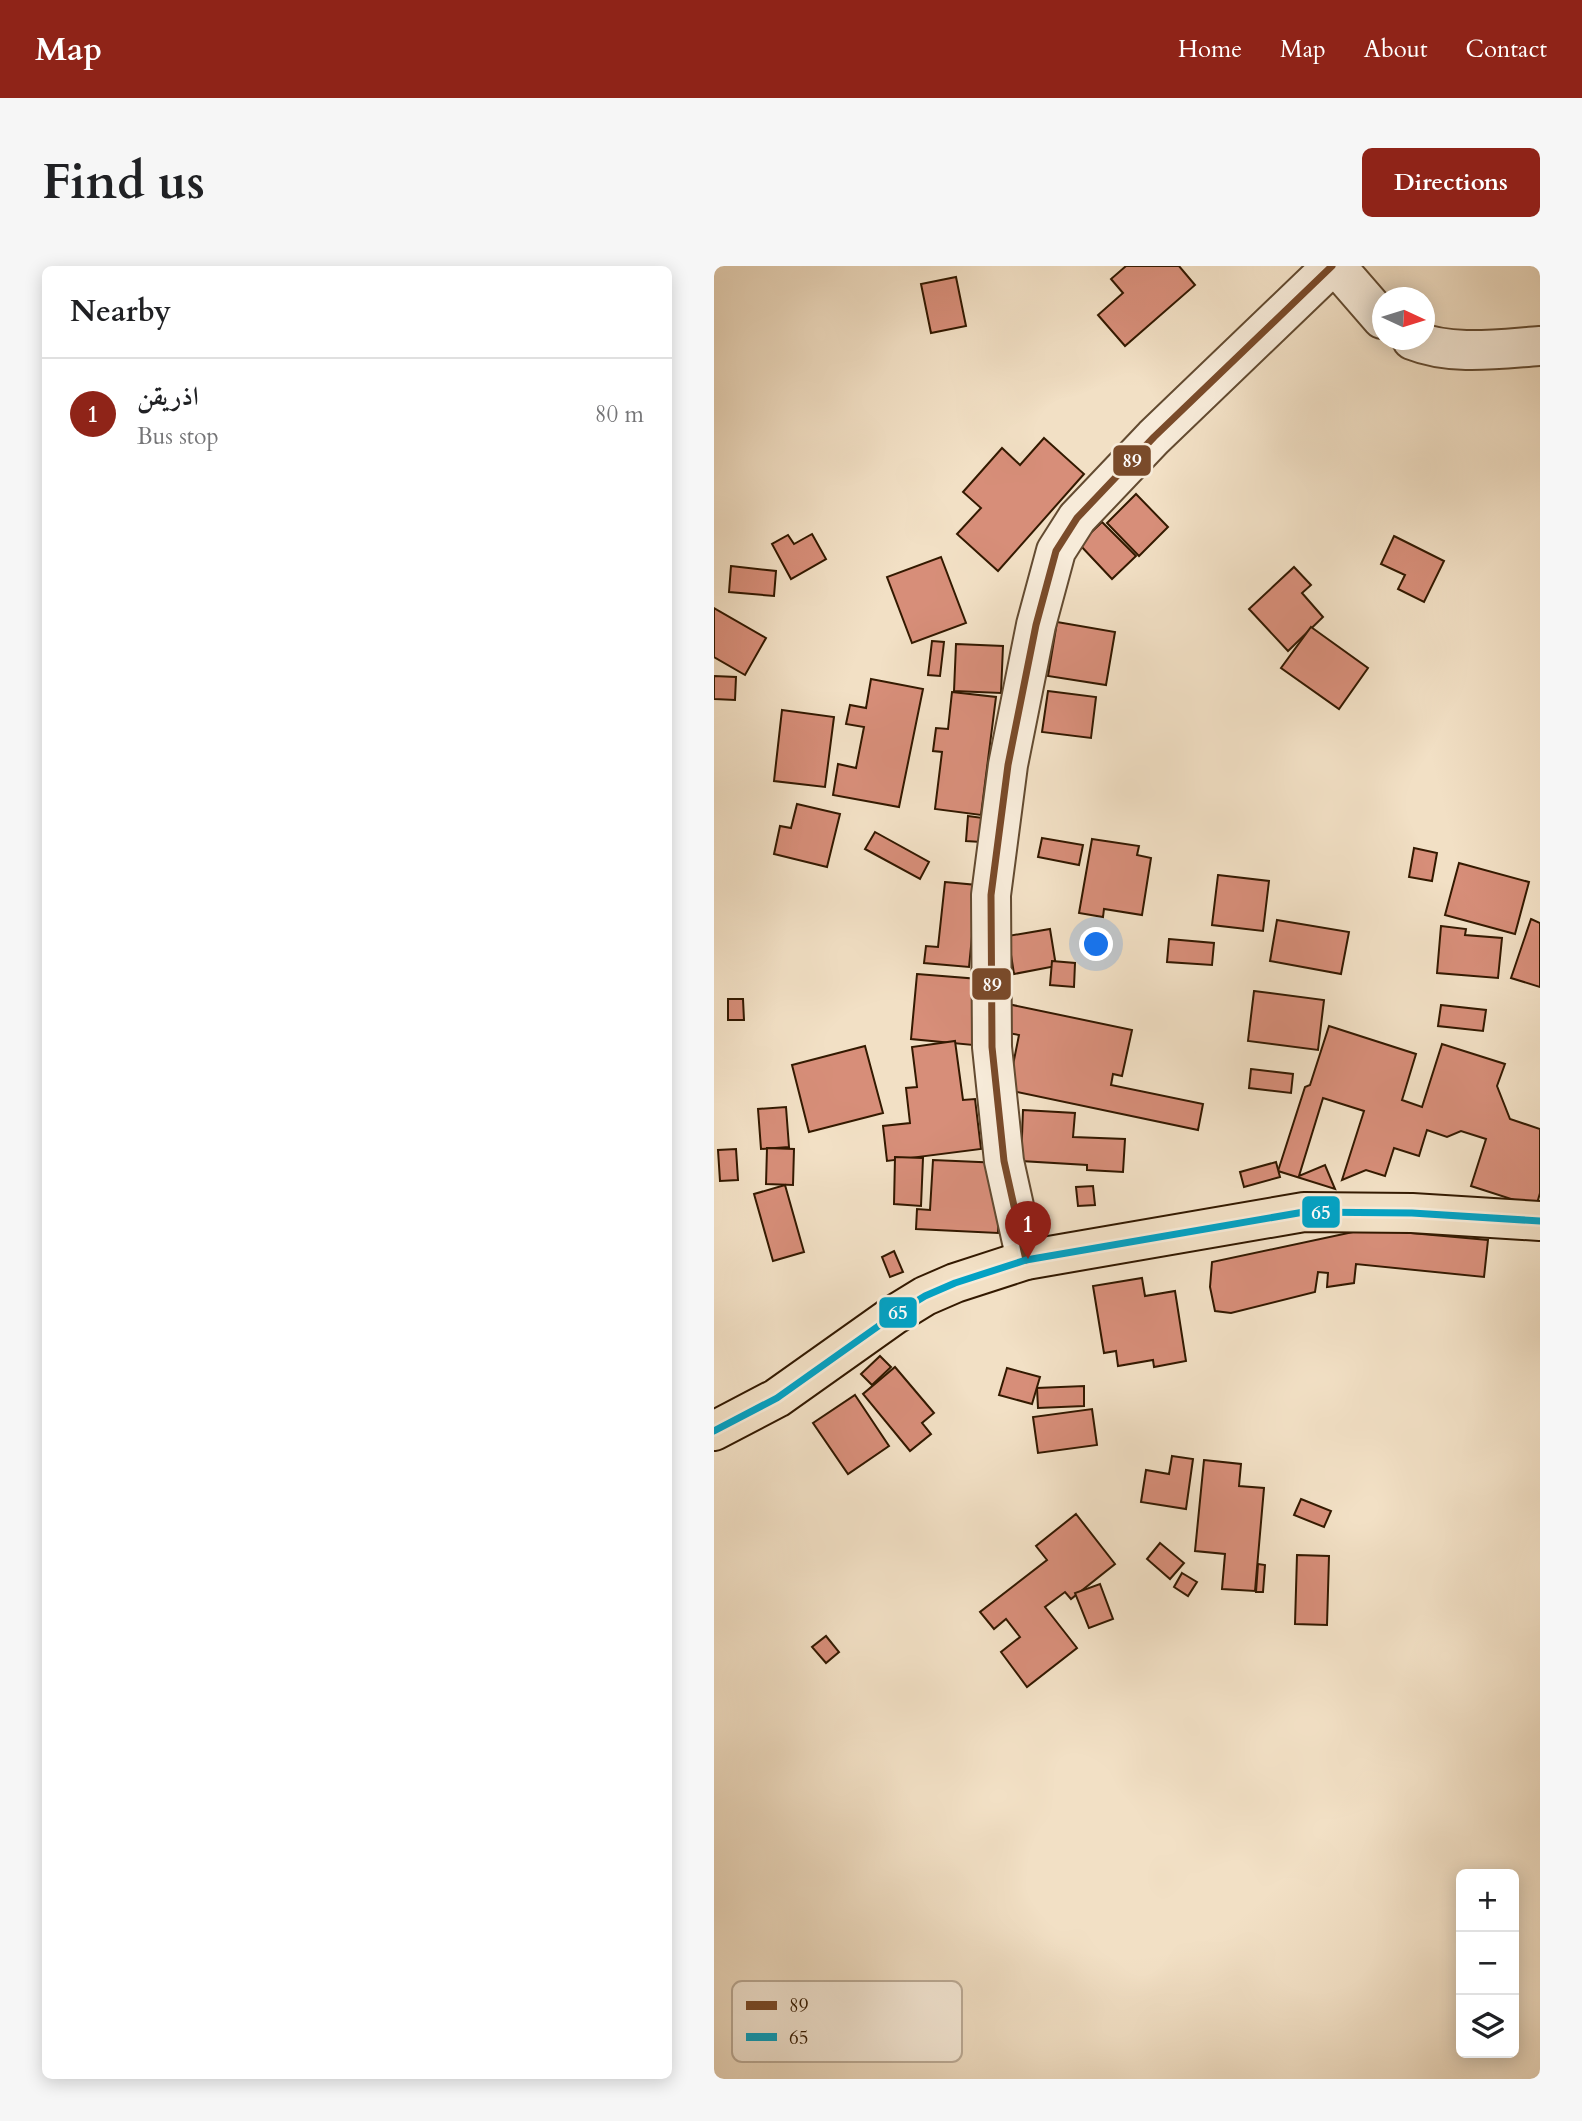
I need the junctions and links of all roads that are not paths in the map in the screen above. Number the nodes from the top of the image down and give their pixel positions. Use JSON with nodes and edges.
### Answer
{"nodes":[{"id":1,"x":1334,"y":266,"type":"edge"},
{"id":2,"x":1372,"y":308,"type":"edge"},
{"id":3,"x":1435,"y":346,"type":"edge"},
{"id":4,"x":1540,"y":346,"type":"edge"},
{"id":5,"x":1540,"y":1222,"type":"edge"},
{"id":6,"x":1026,"y":1260,"type":"junction"},
{"id":7,"x":714,"y":1431,"type":"edge"}],
"edges":[{"from":1,"to":2,"type":"street"},
{"from":1,"to":6,"type":"street"},
{"from":3,"to":4,"type":"street"},
{"from":5,"to":6,"type":"main road"},
{"from":6,"to":7,"type":"main road"}]}
